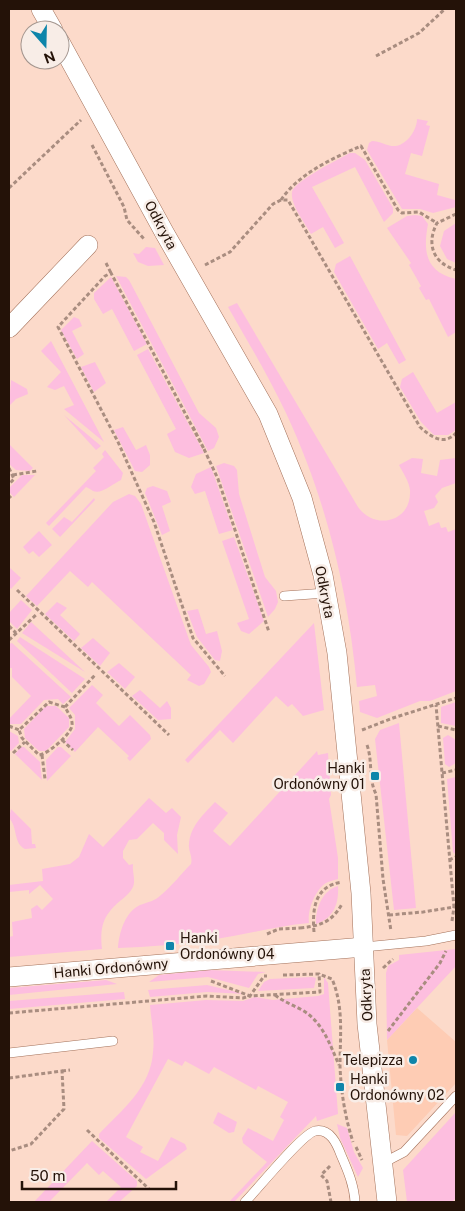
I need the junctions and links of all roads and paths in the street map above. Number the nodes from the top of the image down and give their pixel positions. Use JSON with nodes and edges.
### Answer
{"nodes":[{"id":1,"x":41,"y":9,"type":"edge"},
{"id":2,"x":445,"y":9,"type":"edge"},
{"id":3,"x":47,"y":20,"type":"edge"},
{"id":4,"x":376,"y":56,"type":"dead end"},
{"id":5,"x":70,"y":60,"type":"edge"},
{"id":6,"x":79,"y":113,"type":"dead end"},
{"id":7,"x":82,"y":120,"type":"junction"},
{"id":8,"x":85,"y":127,"type":"dead end"},
{"id":9,"x":91,"y":142,"type":"dead end"},
{"id":10,"x":9,"y":188,"type":"edge"},
{"id":11,"x":281,"y":200,"type":"junction"},
{"id":12,"x":456,"y":214,"type":"edge"},
{"id":13,"x":437,"y":223,"type":"junction"},
{"id":14,"x":152,"y":240,"type":"dead end"},
{"id":15,"x":88,"y":245,"type":"dead end"},
{"id":16,"x":106,"y":263,"type":"dead end"},
{"id":17,"x":200,"y":267,"type":"dead end"},
{"id":18,"x":456,"y":270,"type":"edge"},
{"id":19,"x":111,"y":273,"type":"junction"},
{"id":20,"x":9,"y":328,"type":"edge"},
{"id":21,"x":193,"y":427,"type":"dead end"},
{"id":22,"x":456,"y":433,"type":"edge"},
{"id":23,"x":204,"y":449,"type":"junction"},
{"id":24,"x":9,"y":468,"type":"edge"},
{"id":25,"x":37,"y":471,"type":"dead end"},
{"id":26,"x":13,"y":475,"type":"junction"},
{"id":27,"x":9,"y":484,"type":"edge"},
{"id":28,"x":17,"y":590,"type":"dead end"},
{"id":29,"x":326,"y":593,"type":"junction"},
{"id":30,"x":284,"y":596,"type":"dead end"},
{"id":31,"x":37,"y":614,"type":"dead end"},
{"id":32,"x":9,"y":626,"type":"edge"},
{"id":33,"x":269,"y":632,"type":"dead end"},
{"id":34,"x":16,"y":633,"type":"junction"},
{"id":35,"x":9,"y":640,"type":"edge"},
{"id":36,"x":95,"y":675,"type":"dead end"},
{"id":37,"x":225,"y":676,"type":"dead end"},
{"id":38,"x":456,"y":698,"type":"edge"},
{"id":39,"x":436,"y":705,"type":"junction"},
{"id":40,"x":65,"y":707,"type":"junction"},
{"id":41,"x":9,"y":726,"type":"edge"},
{"id":42,"x":438,"y":726,"type":"junction"},
{"id":43,"x":19,"y":730,"type":"junction"},
{"id":44,"x":362,"y":730,"type":"dead end"},
{"id":45,"x":456,"y":730,"type":"edge"},
{"id":46,"x":169,"y":735,"type":"dead end"},
{"id":47,"x":62,"y":740,"type":"junction"},
{"id":48,"x":25,"y":742,"type":"junction"},
{"id":49,"x":73,"y":750,"type":"dead end"},
{"id":50,"x":13,"y":753,"type":"dead end"},
{"id":51,"x":42,"y":754,"type":"junction"},
{"id":52,"x":456,"y":770,"type":"edge"},
{"id":53,"x":442,"y":773,"type":"junction"},
{"id":54,"x":45,"y":779,"type":"dead end"},
{"id":55,"x":456,"y":857,"type":"edge"},
{"id":56,"x":449,"y":860,"type":"junction"},
{"id":57,"x":342,"y":879,"type":"dead end"},
{"id":58,"x":385,"y":892,"type":"dead end"},
{"id":59,"x":351,"y":894,"type":"junction"},
{"id":60,"x":454,"y":906,"type":"junction"},
{"id":61,"x":388,"y":915,"type":"dead end"},
{"id":62,"x":453,"y":937,"type":"edge"},
{"id":63,"x":364,"y":947,"type":"junction"},
{"id":64,"x":303,"y":952,"type":"junction"},
{"id":65,"x":306,"y":974,"type":"junction"},
{"id":66,"x":272,"y":976,"type":"dead end"},
{"id":67,"x":281,"y":976,"type":"dead end"},
{"id":68,"x":9,"y":977,"type":"edge"},
{"id":69,"x":275,"y":994,"type":"dead end"},
{"id":70,"x":9,"y":1013,"type":"edge"},
{"id":71,"x":384,"y":1038,"type":"dead end"},
{"id":72,"x":114,"y":1041,"type":"dead end"},
{"id":73,"x":9,"y":1053,"type":"edge"},
{"id":74,"x":340,"y":1068,"type":"junction"},
{"id":75,"x":70,"y":1070,"type":"dead end"},
{"id":76,"x":62,"y":1071,"type":"junction"},
{"id":77,"x":9,"y":1078,"type":"edge"},
{"id":78,"x":456,"y":1096,"type":"edge"},
{"id":79,"x":87,"y":1130,"type":"dead end"},
{"id":80,"x":9,"y":1151,"type":"edge"},
{"id":81,"x":341,"y":1156,"type":"junction"},
{"id":82,"x":372,"y":1164,"type":"junction"},
{"id":83,"x":149,"y":1189,"type":"dead end"},
{"id":84,"x":245,"y":1202,"type":"edge"},
{"id":85,"x":331,"y":1202,"type":"edge"},
{"id":86,"x":355,"y":1202,"type":"edge"},
{"id":87,"x":387,"y":1202,"type":"edge"}],
"edges":[{"from":1,"to":3,"type":"street"},
{"from":2,"to":4,"type":"path"},
{"from":5,"to":29,"type":"street","name":"Odkryta"},
{"from":6,"to":7,"type":"path"},
{"from":7,"to":8,"type":"path"},
{"from":7,"to":10,"type":"path"},
{"from":9,"to":14,"type":"path"},
{"from":11,"to":13,"type":"path"},
{"from":11,"to":17,"type":"path"},
{"from":11,"to":22,"type":"path"},
{"from":12,"to":13,"type":"path"},
{"from":13,"to":18,"type":"path"},
{"from":15,"to":20,"type":"street"},
{"from":16,"to":19,"type":"path"},
{"from":19,"to":23,"type":"path"},
{"from":19,"to":37,"type":"path"},
{"from":21,"to":23,"type":"path"},
{"from":23,"to":33,"type":"path"},
{"from":24,"to":26,"type":"path"},
{"from":25,"to":26,"type":"path"},
{"from":26,"to":27,"type":"path"},
{"from":28,"to":46,"type":"path"},
{"from":29,"to":30,"type":"lane"},
{"from":29,"to":59,"type":"street","name":"Odkryta"},
{"from":31,"to":34,"type":"path"},
{"from":32,"to":34,"type":"path"},
{"from":34,"to":35,"type":"path"},
{"from":36,"to":40,"type":"path"},
{"from":38,"to":39,"type":"path"},
{"from":39,"to":42,"type":"path"},
{"from":39,"to":44,"type":"path"},
{"from":40,"to":43,"type":"path"},
{"from":40,"to":47,"type":"path"},
{"from":41,"to":43,"type":"path"},
{"from":42,"to":45,"type":"path"},
{"from":42,"to":53,"type":"path"},
{"from":43,"to":48,"type":"path"},
{"from":47,"to":49,"type":"path"},
{"from":47,"to":51,"type":"path"},
{"from":48,"to":50,"type":"path"},
{"from":48,"to":51,"type":"path"},
{"from":51,"to":54,"type":"path"},
{"from":52,"to":53,"type":"path"},
{"from":53,"to":56,"type":"path"},
{"from":55,"to":56,"type":"path"},
{"from":56,"to":60,"type":"path"},
{"from":57,"to":59,"type":"path"},
{"from":58,"to":59,"type":"path"},
{"from":59,"to":63,"type":"street","name":"Odkryta"},
{"from":59,"to":64,"type":"path"},
{"from":60,"to":61,"type":"path"},
{"from":60,"to":62,"type":"path"},
{"from":62,"to":63,"type":"lane"},
{"from":62,"to":71,"type":"path"},
{"from":63,"to":64,"type":"street","name":"Hanki Ordonówny"},
{"from":63,"to":82,"type":"street","name":"Odkryta"},
{"from":64,"to":65,"type":"path"},
{"from":64,"to":68,"type":"street","name":"Hanki Ordonówny"},
{"from":65,"to":67,"type":"path"},
{"from":65,"to":74,"type":"path"},
{"from":66,"to":70,"type":"path"},
{"from":69,"to":74,"type":"path"},
{"from":72,"to":73,"type":"lane"},
{"from":74,"to":82,"type":"path"},
{"from":75,"to":76,"type":"path"},
{"from":76,"to":77,"type":"path"},
{"from":76,"to":80,"type":"path"},
{"from":78,"to":82,"type":"lane"},
{"from":79,"to":83,"type":"path"},
{"from":81,"to":84,"type":"lane"},
{"from":81,"to":85,"type":"path"},
{"from":81,"to":86,"type":"lane"},
{"from":82,"to":87,"type":"street","name":"Odkryta"}]}
